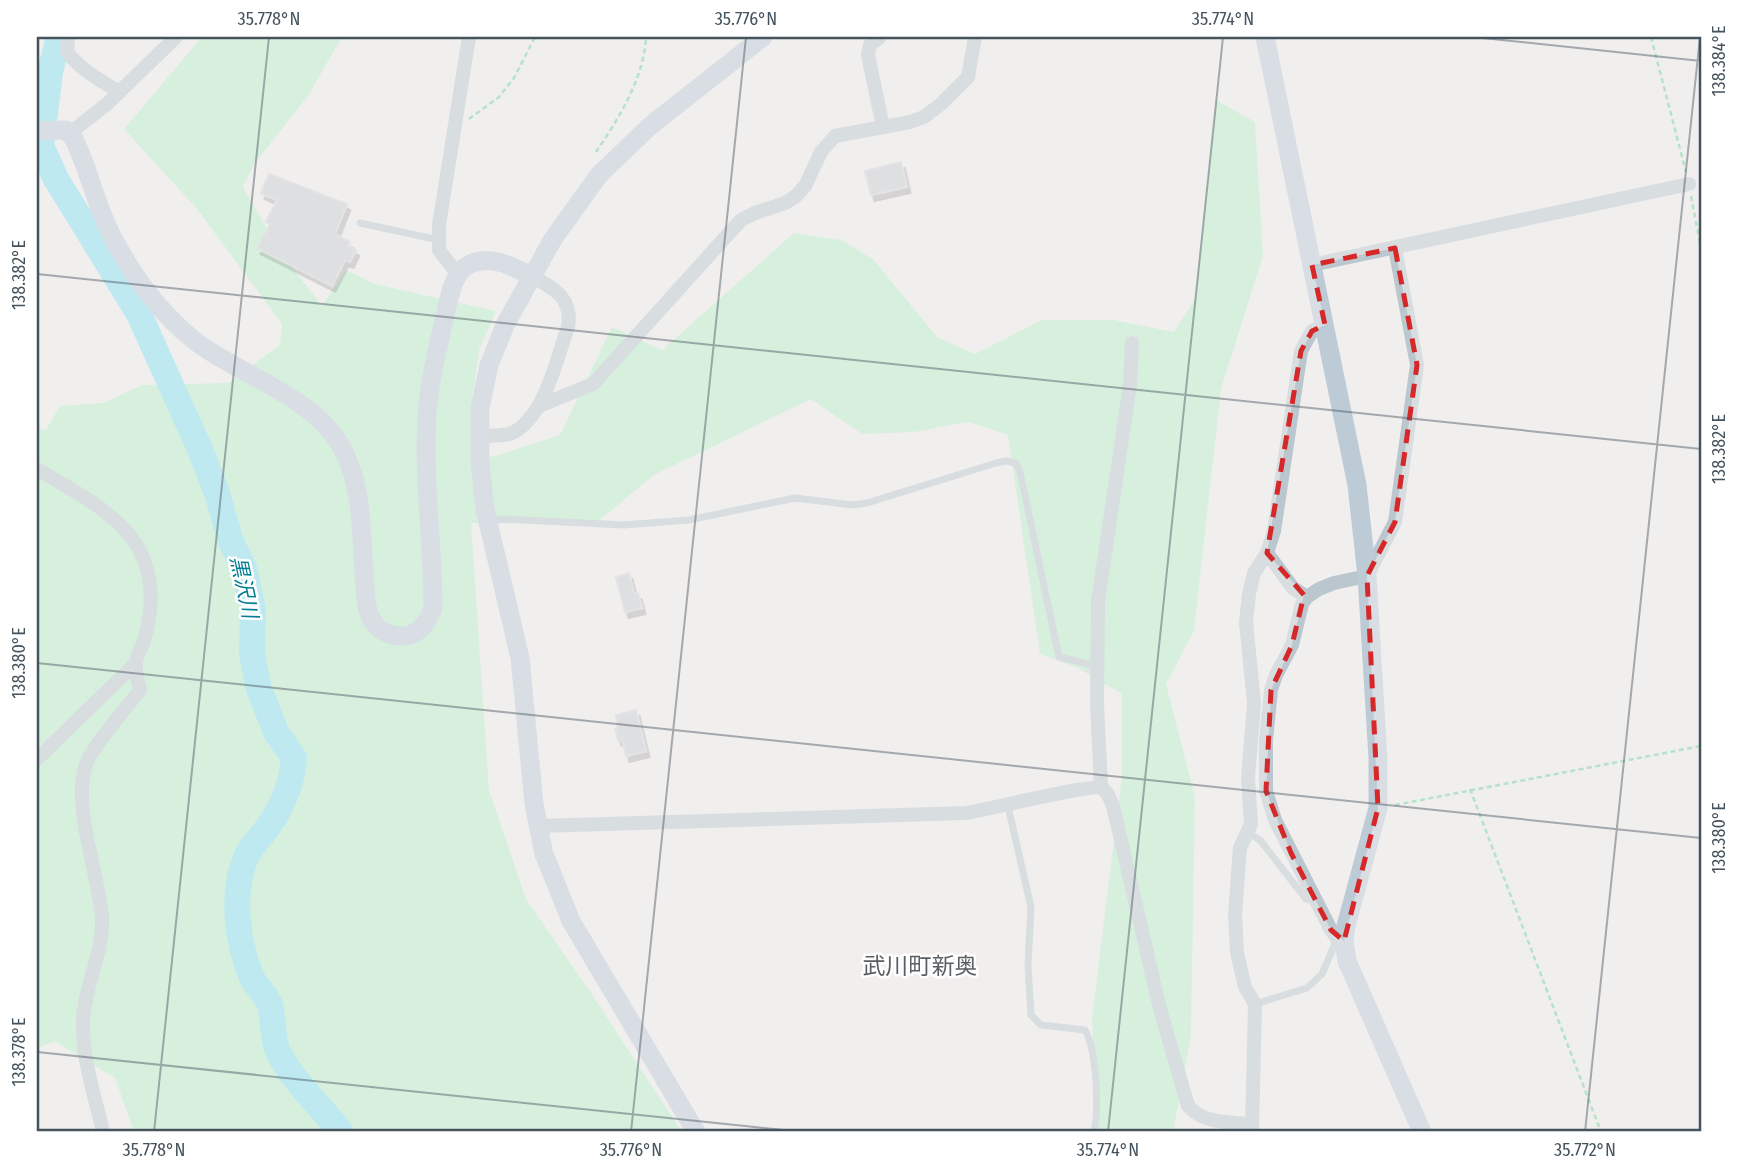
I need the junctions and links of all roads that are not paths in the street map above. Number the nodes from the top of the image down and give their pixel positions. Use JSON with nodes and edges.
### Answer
{"nodes":[{"id":1,"x":68,"y":37,"type":"edge"},
{"id":2,"x":176,"y":37,"type":"edge"},
{"id":3,"x":469,"y":37,"type":"edge"},
{"id":4,"x":763,"y":37,"type":"edge"},
{"id":5,"x":880,"y":37,"type":"edge"},
{"id":6,"x":975,"y":37,"type":"edge"},
{"id":7,"x":1265,"y":37,"type":"edge"},
{"id":8,"x":119,"y":92,"type":"junction"},
{"id":9,"x":883,"y":127,"type":"junction"},
{"id":10,"x":37,"y":131,"type":"edge"},
{"id":11,"x":63,"y":131,"type":"junction"},
{"id":12,"x":1689,"y":184,"type":"road end"},
{"id":13,"x":360,"y":223,"type":"dead end"},
{"id":14,"x":439,"y":240,"type":"junction"},
{"id":15,"x":1395,"y":248,"type":"junction"},
{"id":16,"x":1312,"y":265,"type":"junction"},
{"id":17,"x":459,"y":275,"type":"junction"},
{"id":18,"x":531,"y":276,"type":"junction"},
{"id":19,"x":1325,"y":325,"type":"junction"},
{"id":20,"x":1132,"y":343,"type":"dead end"},
{"id":21,"x":539,"y":406,"type":"junction"},
{"id":22,"x":479,"y":436,"type":"junction"},
{"id":23,"x":37,"y":469,"type":"edge"},
{"id":24,"x":487,"y":522,"type":"junction"},
{"id":25,"x":1267,"y":553,"type":"junction"},
{"id":26,"x":1367,"y":576,"type":"junction"},
{"id":27,"x":1307,"y":597,"type":"junction"},
{"id":28,"x":135,"y":663,"type":"junction"},
{"id":29,"x":1097,"y":666,"type":"junction"},
{"id":30,"x":37,"y":759,"type":"edge"},
{"id":31,"x":1101,"y":788,"type":"junction"},
{"id":32,"x":1009,"y":806,"type":"junction"},
{"id":33,"x":538,"y":826,"type":"junction"},
{"id":34,"x":1248,"y":833,"type":"junction"},
{"id":35,"x":1317,"y":900,"type":"junction"},
{"id":36,"x":1340,"y":939,"type":"junction"},
{"id":37,"x":1255,"y":1004,"type":"junction"},
{"id":38,"x":1251,"y":1128,"type":"edge"},
{"id":39,"x":103,"y":1132,"type":"edge"},
{"id":40,"x":696,"y":1132,"type":"edge"},
{"id":41,"x":1094,"y":1132,"type":"edge"},
{"id":42,"x":1422,"y":1132,"type":"edge"}],
"edges":[{"from":1,"to":8,"type":"street"},
{"from":2,"to":8,"type":"street"},
{"from":3,"to":14,"type":"street"},
{"from":4,"to":18,"type":"street"},
{"from":5,"to":9,"type":"street"},
{"from":6,"to":9,"type":"street"},
{"from":7,"to":16,"type":"street"},
{"from":8,"to":11,"type":"street"},
{"from":9,"to":21,"type":"street"},
{"from":10,"to":11,"type":"street"},
{"from":11,"to":17,"type":"street"},
{"from":12,"to":15,"type":"street"},
{"from":13,"to":14,"type":"lane"},
{"from":14,"to":17,"type":"street"},
{"from":15,"to":16,"type":"street"},
{"from":15,"to":26,"type":"street"},
{"from":16,"to":19,"type":"street"},
{"from":17,"to":18,"type":"street"},
{"from":18,"to":21,"type":"street"},
{"from":18,"to":22,"type":"street"},
{"from":19,"to":25,"type":"street"},
{"from":19,"to":26,"type":"street"},
{"from":20,"to":29,"type":"street"},
{"from":21,"to":22,"type":"street"},
{"from":22,"to":24,"type":"street"},
{"from":23,"to":28,"type":"street"},
{"from":24,"to":29,"type":"lane"},
{"from":24,"to":33,"type":"street"},
{"from":25,"to":27,"type":"street"},
{"from":25,"to":34,"type":"street"},
{"from":26,"to":27,"type":"street"},
{"from":26,"to":36,"type":"street"},
{"from":27,"to":35,"type":"street"},
{"from":28,"to":30,"type":"street"},
{"from":28,"to":39,"type":"street"},
{"from":29,"to":31,"type":"street"},
{"from":31,"to":32,"type":"street"},
{"from":31,"to":38,"type":"street"},
{"from":32,"to":33,"type":"street"},
{"from":32,"to":41,"type":"lane"},
{"from":33,"to":40,"type":"street"},
{"from":34,"to":35,"type":"lane"},
{"from":34,"to":37,"type":"street"},
{"from":35,"to":36,"type":"street"},
{"from":36,"to":37,"type":"lane"},
{"from":36,"to":42,"type":"street"},
{"from":37,"to":38,"type":"street"}]}
